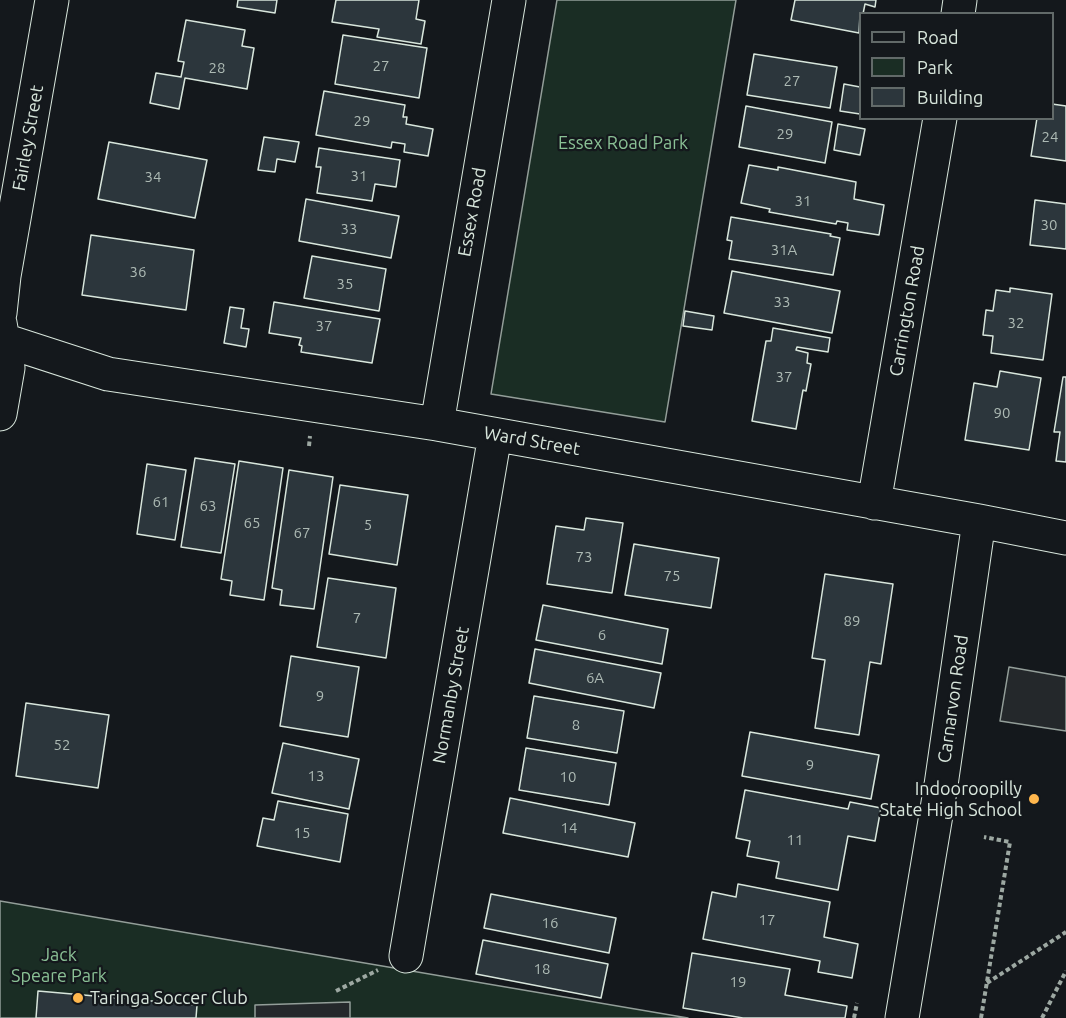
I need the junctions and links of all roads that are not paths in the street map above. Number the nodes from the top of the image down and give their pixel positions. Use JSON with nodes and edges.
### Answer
{"nodes":[{"id":1,"x":52,"y":0,"type":"edge"},
{"id":2,"x":509,"y":0,"type":"edge"},
{"id":3,"x":940,"y":120,"type":"edge"},
{"id":4,"x":1,"y":329,"type":"edge"},
{"id":5,"x":0,"y":414,"type":"edge"},
{"id":6,"x":437,"y":424,"type":"junction"},
{"id":7,"x":495,"y":435,"type":"junction"},
{"id":8,"x":874,"y":503,"type":"junction"},
{"id":9,"x":979,"y":521,"type":"junction"},
{"id":10,"x":1066,"y":538,"type":"edge"},
{"id":11,"x":393,"y":962,"type":"road end"},
{"id":12,"x":902,"y":1018,"type":"edge"}],
"edges":[{"from":1,"to":4,"type":"street","name":"Fairley Street"},
{"from":2,"to":6,"type":"street","name":"Essex Road"},
{"from":3,"to":8,"type":"street","name":"Carrington Road"},
{"from":4,"to":5,"type":"street","name":"Fairley Street"},
{"from":4,"to":6,"type":"street","name":"Ward Street"},
{"from":6,"to":7,"type":"street","name":"Ward Street"},
{"from":7,"to":8,"type":"street","name":"Ward Street"},
{"from":7,"to":11,"type":"street","name":"Normanby Street"},
{"from":8,"to":9,"type":"street","name":"Ward Street"},
{"from":9,"to":10,"type":"street","name":"Ward Street"},
{"from":9,"to":12,"type":"street","name":"Carnarvon Road"}]}
